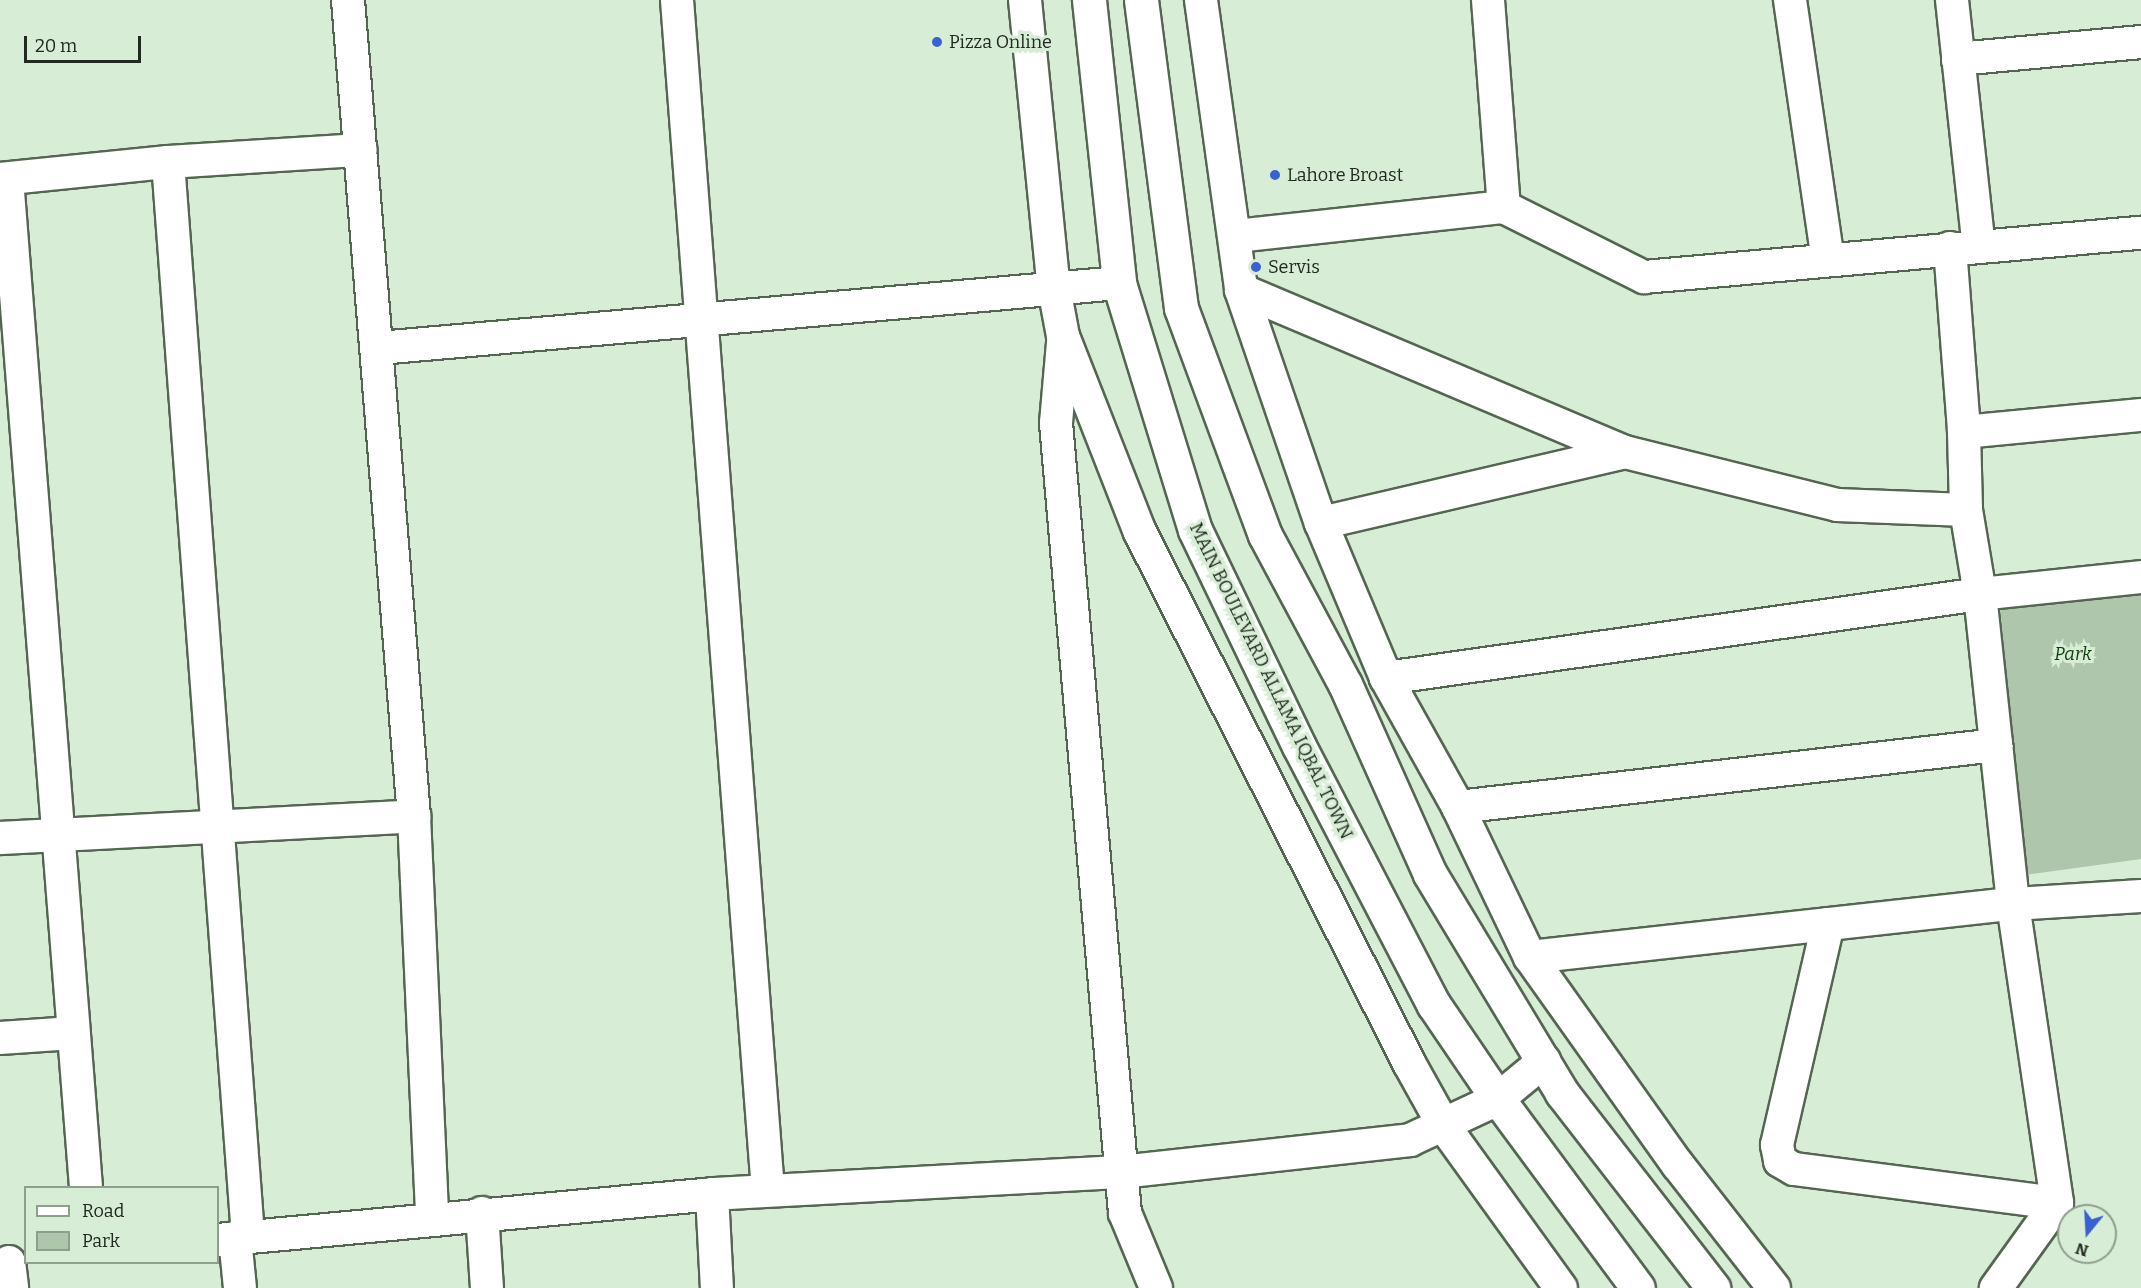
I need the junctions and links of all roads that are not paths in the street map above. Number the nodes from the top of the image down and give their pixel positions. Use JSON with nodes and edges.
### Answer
{"nodes":[{"id":1,"x":348,"y":0,"type":"edge"},
{"id":2,"x":677,"y":0,"type":"edge"},
{"id":3,"x":1025,"y":0,"type":"edge"},
{"id":4,"x":1089,"y":0,"type":"edge"},
{"id":5,"x":1142,"y":0,"type":"edge"},
{"id":6,"x":1201,"y":0,"type":"edge"},
{"id":7,"x":1488,"y":0,"type":"edge"},
{"id":8,"x":1790,"y":0,"type":"edge"},
{"id":9,"x":1952,"y":0,"type":"edge"},
{"id":10,"x":2141,"y":42,"type":"edge"},
{"id":11,"x":1958,"y":59,"type":"junction"},
{"id":12,"x":361,"y":150,"type":"junction"},
{"id":13,"x":168,"y":162,"type":"junction"},
{"id":14,"x":4,"y":179,"type":"edge"},
{"id":15,"x":1504,"y":207,"type":"junction"},
{"id":16,"x":2141,"y":233,"type":"edge"},
{"id":17,"x":1236,"y":236,"type":"junction"},
{"id":18,"x":1964,"y":248,"type":"junction"},
{"id":19,"x":1828,"y":259,"type":"junction"},
{"id":20,"x":1119,"y":283,"type":"junction"},
{"id":21,"x":1054,"y":288,"type":"junction"},
{"id":22,"x":1240,"y":290,"type":"junction"},
{"id":23,"x":703,"y":319,"type":"junction"},
{"id":24,"x":1064,"y":336,"type":"junction"},
{"id":25,"x":379,"y":348,"type":"junction"},
{"id":26,"x":2141,"y":415,"type":"edge"},
{"id":27,"x":1964,"y":432,"type":"junction"},
{"id":28,"x":1625,"y":452,"type":"junction"},
{"id":29,"x":1966,"y":510,"type":"junction"},
{"id":30,"x":1321,"y":523,"type":"junction"},
{"id":31,"x":2141,"y":577,"type":"edge"},
{"id":32,"x":1980,"y":594,"type":"junction"},
{"id":33,"x":1386,"y":678,"type":"junction"},
{"id":34,"x":1996,"y":745,"type":"junction"},
{"id":35,"x":1458,"y":807,"type":"junction"},
{"id":36,"x":414,"y":816,"type":"junction"},
{"id":37,"x":215,"y":824,"type":"junction"},
{"id":38,"x":58,"y":834,"type":"junction"},
{"id":39,"x":0,"y":838,"type":"edge"},
{"id":40,"x":2141,"y":896,"type":"edge"},
{"id":41,"x":2013,"y":904,"type":"junction"},
{"id":42,"x":1828,"y":924,"type":"junction"},
{"id":43,"x":1530,"y":957,"type":"junction"},
{"id":44,"x":74,"y":1033,"type":"junction"},
{"id":45,"x":0,"y":1038,"type":"edge"},
{"id":46,"x":1544,"y":1061,"type":"junction"},
{"id":47,"x":1498,"y":1099,"type":"junction"},
{"id":48,"x":1444,"y":1126,"type":"junction"},
{"id":49,"x":1121,"y":1172,"type":"junction"},
{"id":50,"x":86,"y":1186,"type":"edge"},
{"id":51,"x":768,"y":1190,"type":"junction"},
{"id":52,"x":712,"y":1194,"type":"junction"},
{"id":53,"x":2057,"y":1203,"type":"junction"},
{"id":54,"x":482,"y":1213,"type":"junction"},
{"id":55,"x":432,"y":1218,"type":"junction"},
{"id":56,"x":234,"y":1238,"type":"edge"},
{"id":57,"x":240,"y":1288,"type":"edge"},
{"id":58,"x":487,"y":1288,"type":"edge"},
{"id":59,"x":717,"y":1288,"type":"edge"},
{"id":60,"x":1156,"y":1288,"type":"edge"},
{"id":61,"x":1561,"y":1288,"type":"edge"},
{"id":62,"x":1638,"y":1288,"type":"edge"},
{"id":63,"x":1713,"y":1288,"type":"edge"},
{"id":64,"x":1774,"y":1288,"type":"edge"},
{"id":65,"x":1996,"y":1288,"type":"edge"}],
"edges":[{"from":1,"to":12,"type":"street"},
{"from":2,"to":23,"type":"street"},
{"from":3,"to":21,"type":"street"},
{"from":4,"to":20,"type":"main road","name":"MAIN BOULEVARD ALLAMA IQBAL TOWN"},
{"from":5,"to":46,"type":"main road"},
{"from":6,"to":17,"type":"street"},
{"from":7,"to":15,"type":"street"},
{"from":8,"to":19,"type":"street"},
{"from":9,"to":11,"type":"street"},
{"from":10,"to":11,"type":"street"},
{"from":11,"to":18,"type":"street"},
{"from":12,"to":13,"type":"street"},
{"from":12,"to":25,"type":"street"},
{"from":13,"to":14,"type":"street"},
{"from":13,"to":37,"type":"street"},
{"from":14,"to":38,"type":"street"},
{"from":15,"to":17,"type":"street"},
{"from":15,"to":19,"type":"street"},
{"from":16,"to":18,"type":"street"},
{"from":17,"to":22,"type":"street"},
{"from":18,"to":19,"type":"street"},
{"from":18,"to":27,"type":"street"},
{"from":20,"to":21,"type":"street"},
{"from":20,"to":47,"type":"main road","name":"MAIN BOULEVARD ALLAMA IQBAL TOWN"},
{"from":21,"to":23,"type":"street"},
{"from":21,"to":24,"type":"street"},
{"from":22,"to":28,"type":"street"},
{"from":22,"to":30,"type":"street"},
{"from":23,"to":25,"type":"street"},
{"from":23,"to":51,"type":"street"},
{"from":24,"to":48,"type":"street"},
{"from":24,"to":49,"type":"street"},
{"from":25,"to":36,"type":"street"},
{"from":26,"to":27,"type":"street"},
{"from":27,"to":29,"type":"street"},
{"from":28,"to":29,"type":"street"},
{"from":28,"to":30,"type":"street"},
{"from":29,"to":32,"type":"street"},
{"from":30,"to":33,"type":"street"},
{"from":31,"to":32,"type":"street"},
{"from":32,"to":33,"type":"street"},
{"from":32,"to":34,"type":"street"},
{"from":33,"to":35,"type":"street"},
{"from":34,"to":35,"type":"street"},
{"from":34,"to":41,"type":"street"},
{"from":35,"to":43,"type":"street"},
{"from":36,"to":37,"type":"street"},
{"from":36,"to":55,"type":"street"},
{"from":37,"to":38,"type":"street"},
{"from":37,"to":56,"type":"street"},
{"from":38,"to":39,"type":"street"},
{"from":38,"to":44,"type":"street"},
{"from":40,"to":41,"type":"street"},
{"from":41,"to":42,"type":"street"},
{"from":41,"to":53,"type":"street"},
{"from":42,"to":43,"type":"street"},
{"from":42,"to":53,"type":"street"},
{"from":43,"to":64,"type":"street"},
{"from":44,"to":45,"type":"street"},
{"from":44,"to":50,"type":"street"},
{"from":46,"to":47,"type":"street"},
{"from":46,"to":63,"type":"main road"},
{"from":47,"to":48,"type":"street"},
{"from":47,"to":62,"type":"main road","name":"MAIN BOULEVARD ALLAMA IQBAL TOWN"},
{"from":48,"to":49,"type":"street"},
{"from":48,"to":61,"type":"street"},
{"from":49,"to":51,"type":"street"},
{"from":49,"to":60,"type":"street"},
{"from":51,"to":52,"type":"street"},
{"from":52,"to":54,"type":"street"},
{"from":52,"to":59,"type":"street"},
{"from":53,"to":65,"type":"street"},
{"from":54,"to":55,"type":"street"},
{"from":54,"to":58,"type":"street"},
{"from":55,"to":56,"type":"street"},
{"from":56,"to":57,"type":"street"}]}
